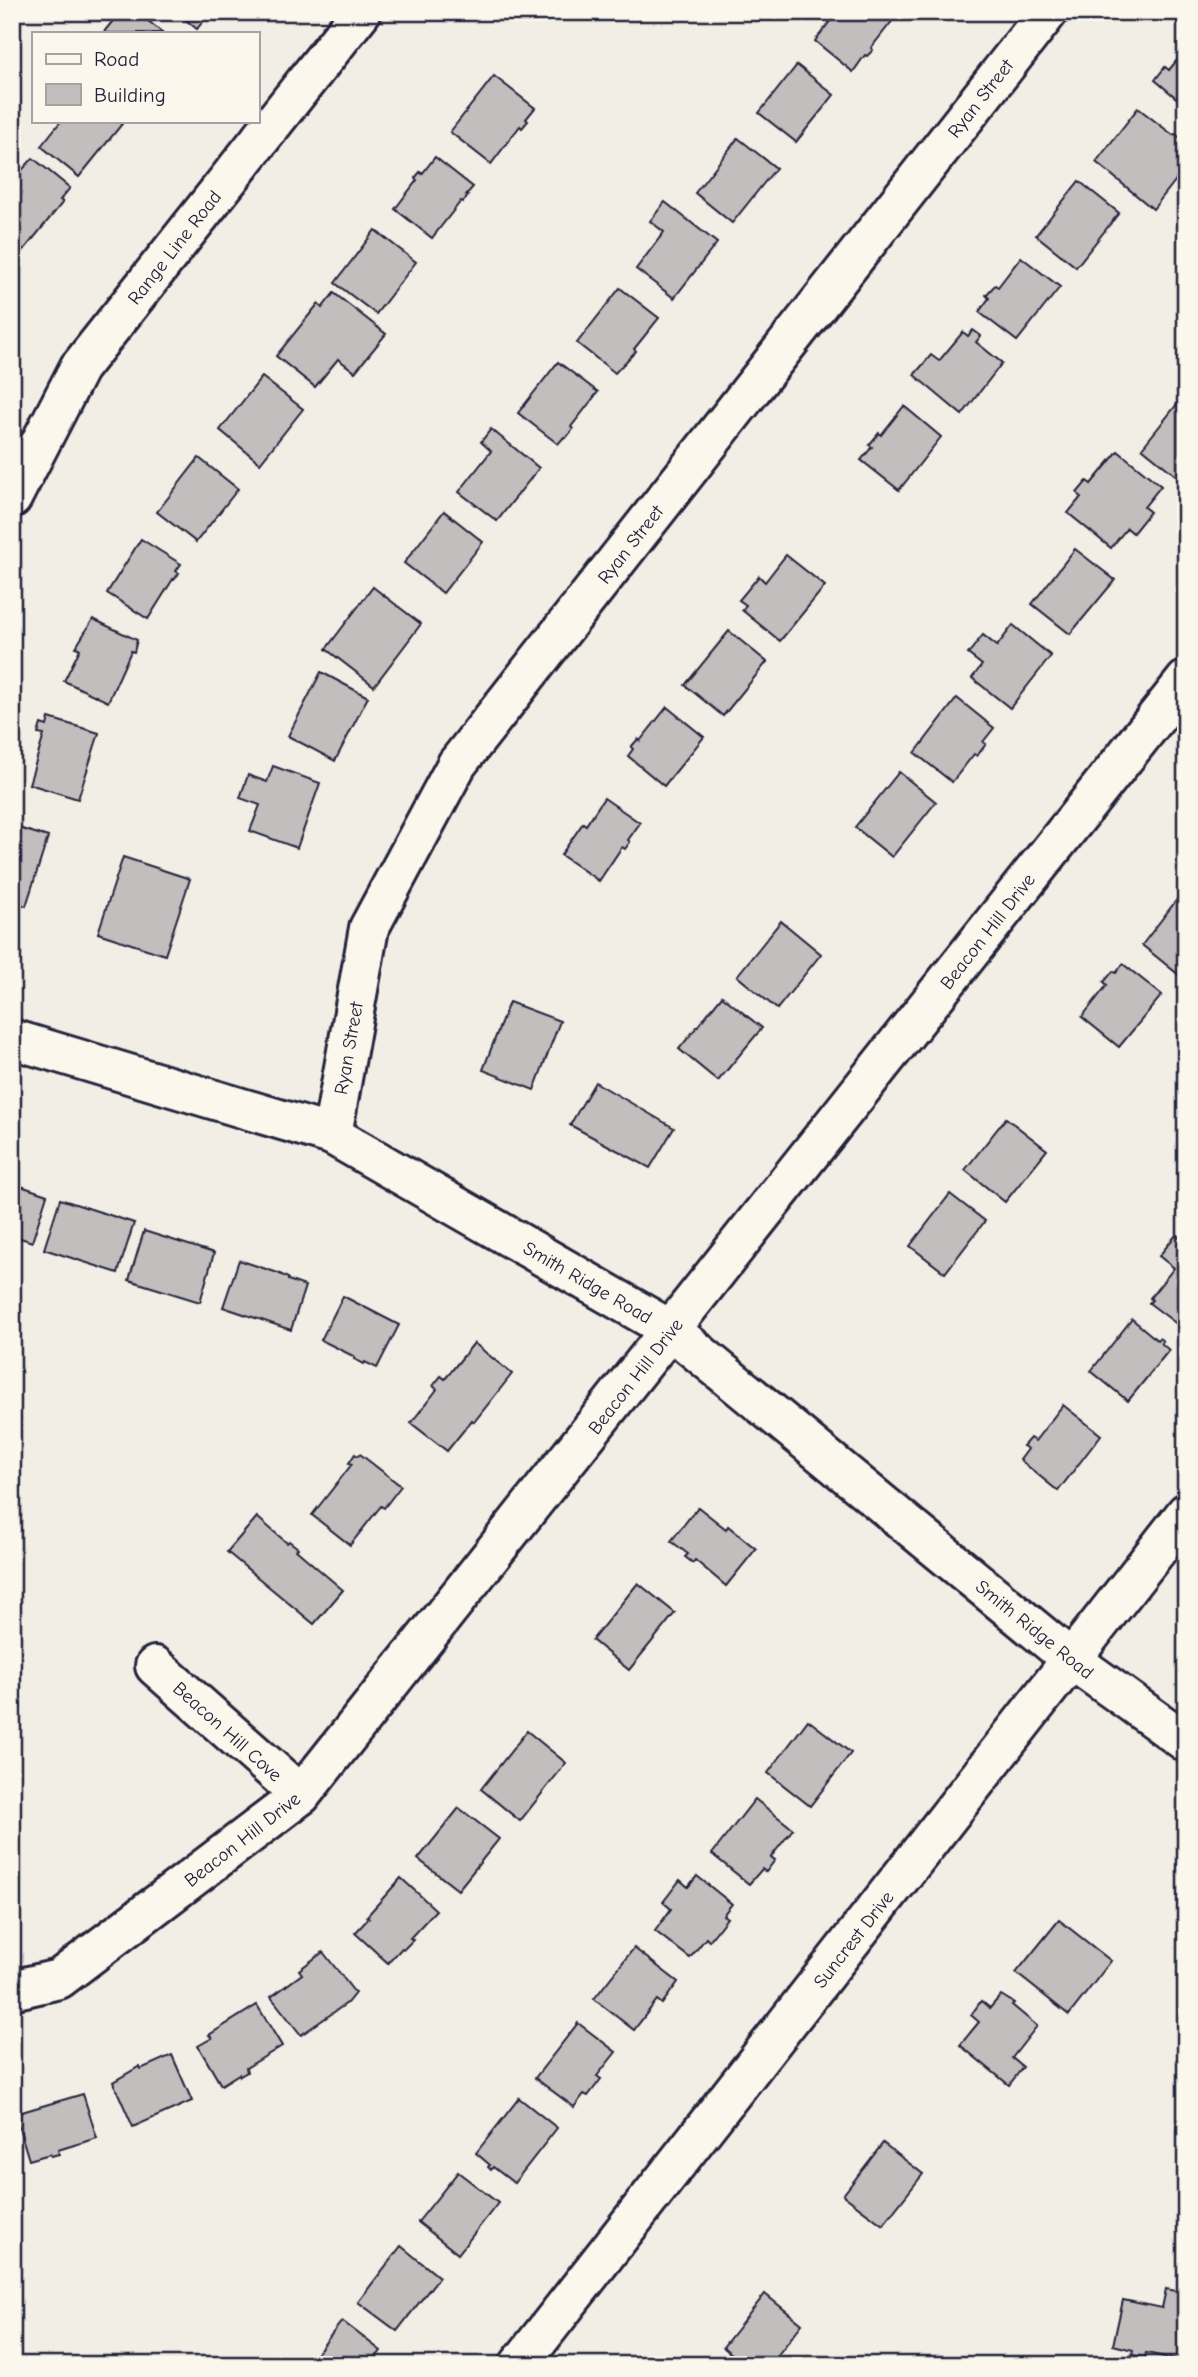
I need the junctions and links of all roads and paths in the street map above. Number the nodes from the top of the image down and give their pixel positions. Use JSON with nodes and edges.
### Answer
{"nodes":[{"id":1,"x":361,"y":12,"type":"edge"},
{"id":2,"x":1048,"y":12,"type":"edge"},
{"id":3,"x":12,"y":498,"type":"edge"},
{"id":4,"x":1186,"y":680,"type":"edge"},
{"id":5,"x":12,"y":1039,"type":"edge"},
{"id":6,"x":332,"y":1135,"type":"junction"},
{"id":7,"x":671,"y":1331,"type":"junction"},
{"id":8,"x":1186,"y":1513,"type":"edge"},
{"id":9,"x":1072,"y":1660,"type":"junction"},
{"id":10,"x":155,"y":1666,"type":"dead end"},
{"id":11,"x":1186,"y":1742,"type":"edge"},
{"id":12,"x":301,"y":1796,"type":"junction"},
{"id":13,"x":12,"y":1990,"type":"edge"},
{"id":14,"x":519,"y":2365,"type":"edge"}],
"edges":[{"from":1,"to":3,"type":"street","name":"Range Line Road"},
{"from":2,"to":6,"type":"street","name":"Ryan Street"},
{"from":4,"to":7,"type":"street","name":"Beacon Hill Drive"},
{"from":5,"to":6,"type":"street","name":"Smith Ridge Road"},
{"from":6,"to":7,"type":"street","name":"Smith Ridge Road"},
{"from":7,"to":9,"type":"street","name":"Smith Ridge Road"},
{"from":7,"to":12,"type":"street","name":"Beacon Hill Drive"},
{"from":8,"to":9,"type":"street","name":"Suncrest Drive"},
{"from":9,"to":11,"type":"street","name":"Smith Ridge Road"},
{"from":9,"to":14,"type":"street","name":"Suncrest Drive"},
{"from":10,"to":12,"type":"street","name":"Beacon Hill Cove"},
{"from":12,"to":13,"type":"street","name":"Beacon Hill Drive"}]}
